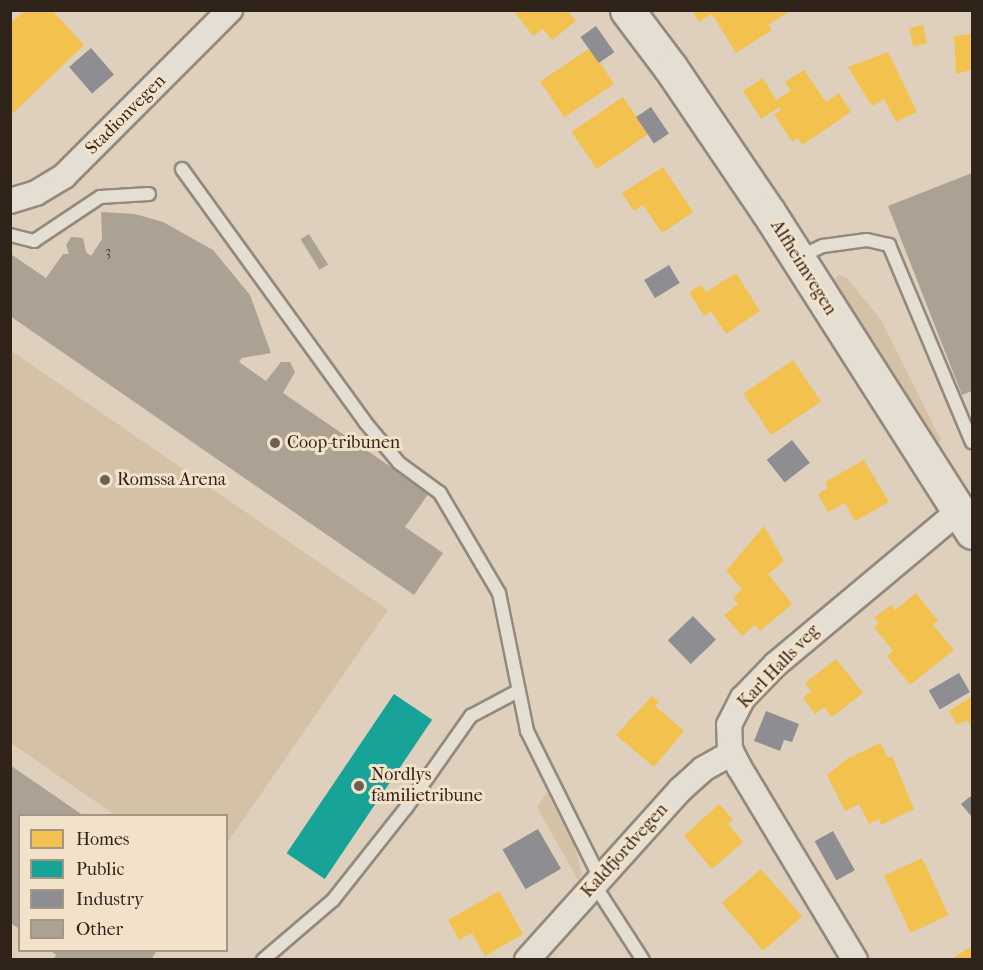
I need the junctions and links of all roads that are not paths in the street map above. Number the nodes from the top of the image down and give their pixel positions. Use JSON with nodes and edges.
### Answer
{"nodes":[{"id":1,"x":230,"y":10,"type":"edge"},
{"id":2,"x":627,"y":10,"type":"edge"},
{"id":3,"x":182,"y":169,"type":"dead end"},
{"id":4,"x":149,"y":194,"type":"dead end"},
{"id":5,"x":10,"y":201,"type":"edge"},
{"id":6,"x":10,"y":235,"type":"edge"},
{"id":7,"x":796,"y":259,"type":"junction"},
{"id":8,"x":972,"y":441,"type":"edge"},
{"id":9,"x":966,"y":516,"type":"edge"},
{"id":10,"x":518,"y":692,"type":"junction"},
{"id":11,"x":732,"y":753,"type":"junction"},
{"id":12,"x":597,"y":881,"type":"junction"},
{"id":13,"x":263,"y":960,"type":"edge"},
{"id":14,"x":527,"y":960,"type":"edge"},
{"id":15,"x":643,"y":960,"type":"edge"},
{"id":16,"x":855,"y":960,"type":"edge"}],
"edges":[{"from":1,"to":5,"type":"street","name":"Stadionvegen"},
{"from":2,"to":7,"type":"street","name":"Alfheimvegen"},
{"from":3,"to":10,"type":"lane"},
{"from":4,"to":6,"type":"lane"},
{"from":7,"to":8,"type":"lane"},
{"from":7,"to":9,"type":"street","name":"Alfheimvegen"},
{"from":9,"to":11,"type":"street","name":"Karl Halls veg"},
{"from":10,"to":12,"type":"lane"},
{"from":10,"to":13,"type":"lane"},
{"from":11,"to":12,"type":"street","name":"Kaldfjordvegen"},
{"from":11,"to":16,"type":"street","name":"Karl Halls veg"},
{"from":12,"to":14,"type":"street","name":"Kaldfjordvegen"},
{"from":12,"to":15,"type":"lane"}]}
